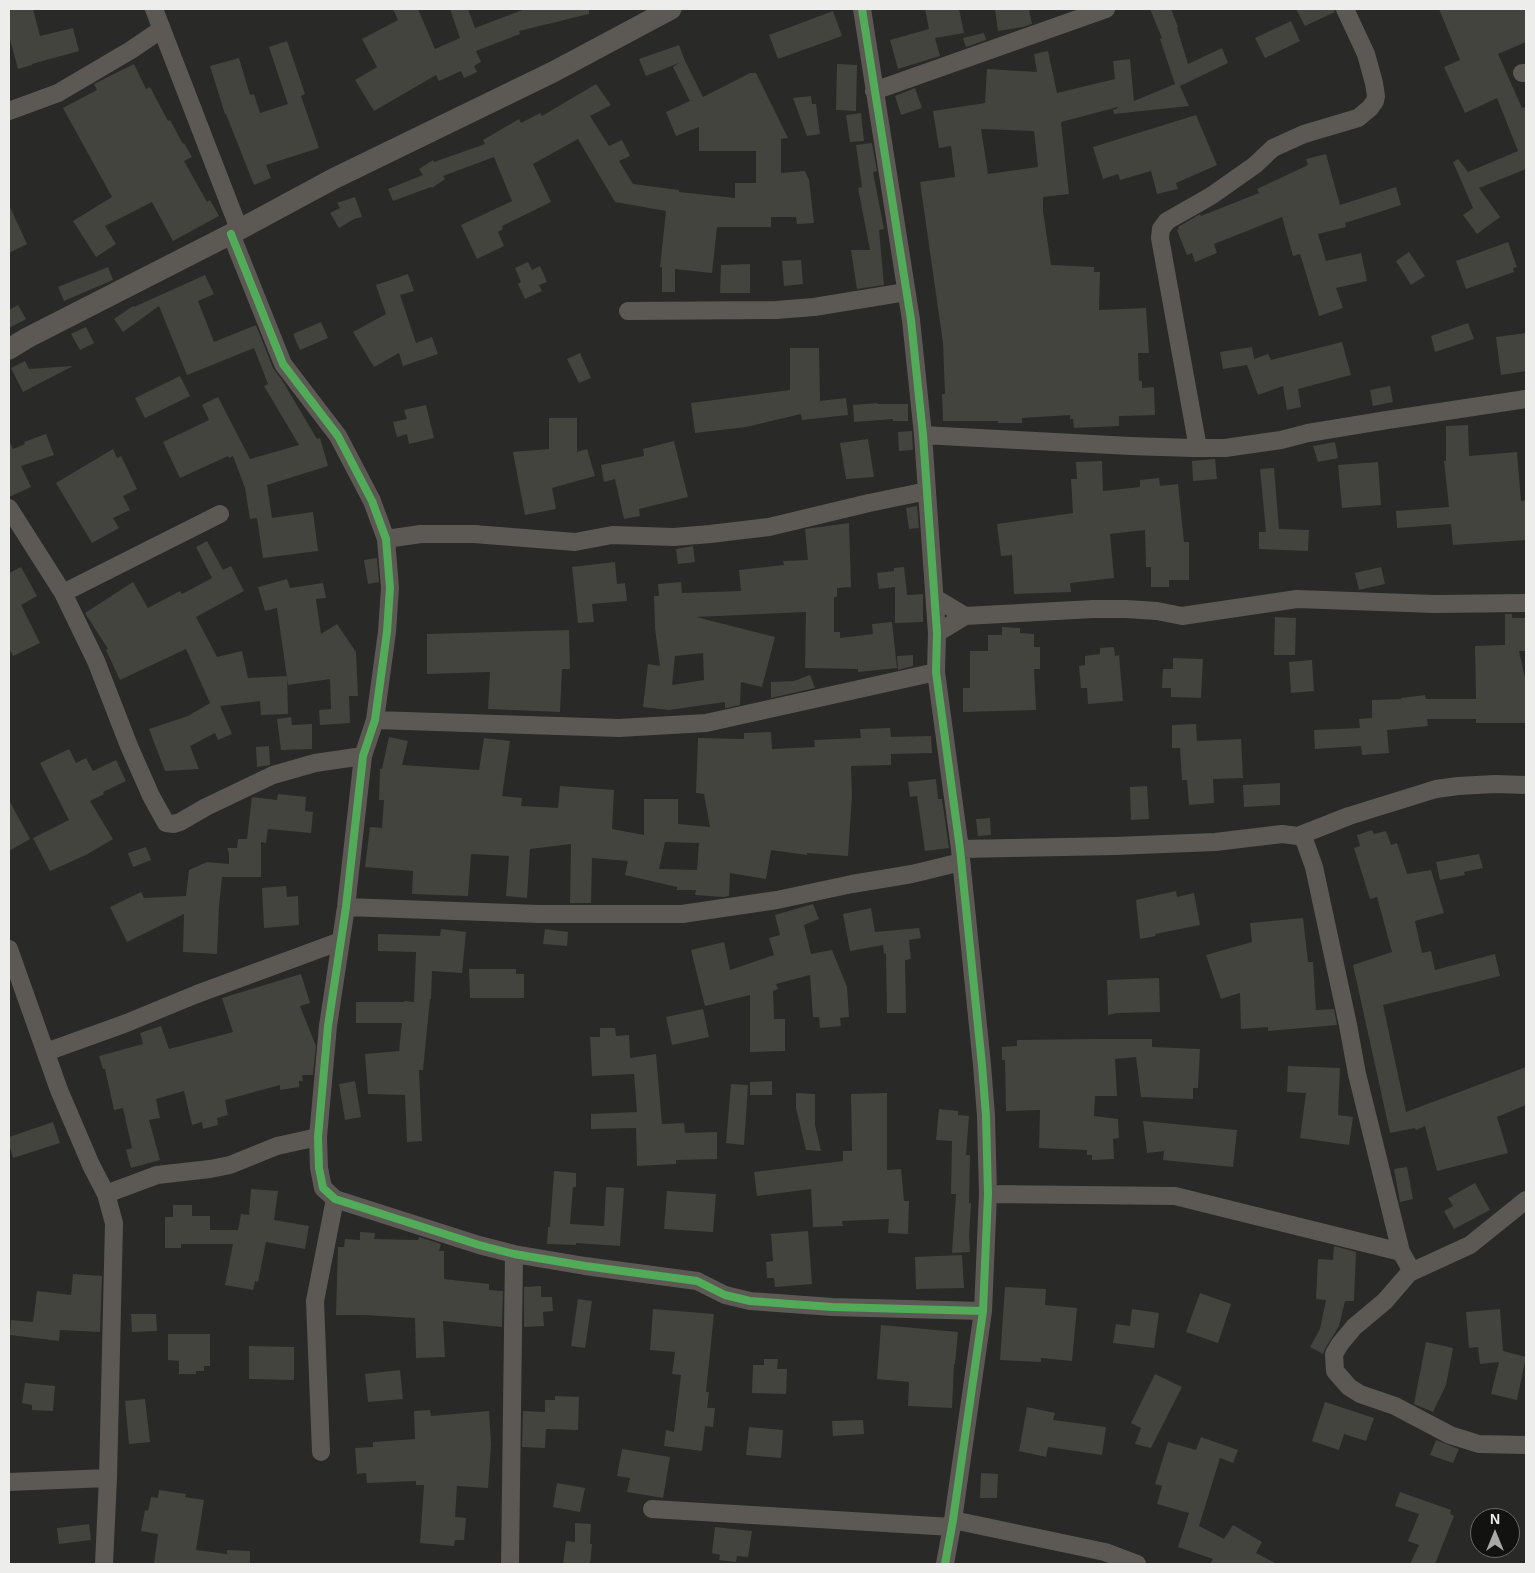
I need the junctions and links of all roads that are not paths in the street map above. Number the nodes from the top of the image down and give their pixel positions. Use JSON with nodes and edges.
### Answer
{"nodes":[{"id":1,"x":154,"y":9,"type":"edge"},
{"id":2,"x":672,"y":9,"type":"edge"},
{"id":3,"x":862,"y":9,"type":"edge"},
{"id":4,"x":1106,"y":9,"type":"edge"},
{"id":5,"x":1345,"y":9,"type":"edge"},
{"id":6,"x":162,"y":29,"type":"junction"},
{"id":7,"x":874,"y":91,"type":"junction"},
{"id":8,"x":9,"y":111,"type":"edge"},
{"id":9,"x":235,"y":232,"type":"junction"},
{"id":10,"x":906,"y":292,"type":"junction"},
{"id":11,"x":628,"y":311,"type":"dead end"},
{"id":12,"x":9,"y":349,"type":"edge"},
{"id":13,"x":1526,"y":399,"type":"edge"},
{"id":14,"x":923,"y":435,"type":"junction"},
{"id":15,"x":1198,"y":448,"type":"junction"},
{"id":16,"x":927,"y":492,"type":"junction"},
{"id":17,"x":9,"y":508,"type":"edge"},
{"id":18,"x":220,"y":514,"type":"dead end"},
{"id":19,"x":386,"y":538,"type":"junction"},
{"id":20,"x":63,"y":593,"type":"junction"},
{"id":21,"x":935,"y":598,"type":"junction"},
{"id":22,"x":1526,"y":603,"type":"edge"},
{"id":23,"x":965,"y":616,"type":"junction"},
{"id":24,"x":937,"y":633,"type":"junction"},
{"id":25,"x":936,"y":672,"type":"junction"},
{"id":26,"x":375,"y":720,"type":"junction"},
{"id":27,"x":362,"y":756,"type":"junction"},
{"id":28,"x":1526,"y":785,"type":"edge"},
{"id":29,"x":1298,"y":836,"type":"junction"},
{"id":30,"x":960,"y":855,"type":"junction"},
{"id":31,"x":346,"y":907,"type":"junction"},
{"id":32,"x":341,"y":941,"type":"junction"},
{"id":33,"x":9,"y":949,"type":"edge"},
{"id":34,"x":46,"y":1052,"type":"junction"},
{"id":35,"x":318,"y":1137,"type":"junction"},
{"id":36,"x":106,"y":1194,"type":"junction"},
{"id":37,"x":988,"y":1194,"type":"junction"},
{"id":38,"x":335,"y":1199,"type":"junction"},
{"id":39,"x":1526,"y":1200,"type":"edge"},
{"id":40,"x":1401,"y":1252,"type":"junction"},
{"id":41,"x":514,"y":1254,"type":"junction"},
{"id":42,"x":1409,"y":1273,"type":"junction"},
{"id":43,"x":983,"y":1311,"type":"junction"},
{"id":44,"x":1526,"y":1444,"type":"edge"},
{"id":45,"x":321,"y":1452,"type":"dead end"},
{"id":46,"x":108,"y":1478,"type":"junction"},
{"id":47,"x":9,"y":1482,"type":"edge"},
{"id":48,"x":652,"y":1509,"type":"dead end"},
{"id":49,"x":953,"y":1523,"type":"junction"},
{"id":50,"x":104,"y":1564,"type":"edge"},
{"id":51,"x":510,"y":1564,"type":"edge"},
{"id":52,"x":945,"y":1564,"type":"edge"},
{"id":53,"x":1137,"y":1564,"type":"edge"}],
"edges":[{"from":1,"to":6,"type":"street"},
{"from":2,"to":9,"type":"street"},
{"from":3,"to":7,"type":"street"},
{"from":4,"to":7,"type":"street"},
{"from":5,"to":15,"type":"street"},
{"from":6,"to":8,"type":"street"},
{"from":6,"to":9,"type":"street"},
{"from":7,"to":10,"type":"street"},
{"from":9,"to":12,"type":"street"},
{"from":9,"to":19,"type":"street"},
{"from":10,"to":11,"type":"street"},
{"from":10,"to":14,"type":"street"},
{"from":13,"to":15,"type":"street"},
{"from":14,"to":15,"type":"street"},
{"from":14,"to":16,"type":"street"},
{"from":16,"to":19,"type":"street"},
{"from":16,"to":21,"type":"street"},
{"from":17,"to":20,"type":"street"},
{"from":18,"to":20,"type":"street"},
{"from":19,"to":26,"type":"street"},
{"from":20,"to":27,"type":"street"},
{"from":21,"to":23,"type":"street"},
{"from":21,"to":24,"type":"street"},
{"from":22,"to":23,"type":"street"},
{"from":23,"to":24,"type":"street"},
{"from":24,"to":25,"type":"street"},
{"from":25,"to":26,"type":"street"},
{"from":25,"to":30,"type":"street"},
{"from":26,"to":27,"type":"street"},
{"from":27,"to":31,"type":"street"},
{"from":28,"to":29,"type":"street"},
{"from":29,"to":30,"type":"street"},
{"from":29,"to":40,"type":"street"},
{"from":30,"to":31,"type":"street"},
{"from":30,"to":37,"type":"street"},
{"from":31,"to":32,"type":"street"},
{"from":32,"to":34,"type":"street"},
{"from":32,"to":35,"type":"street"},
{"from":33,"to":34,"type":"street"},
{"from":34,"to":36,"type":"street"},
{"from":35,"to":36,"type":"street"},
{"from":35,"to":38,"type":"street"},
{"from":36,"to":46,"type":"street"},
{"from":37,"to":40,"type":"street"},
{"from":37,"to":43,"type":"street"},
{"from":38,"to":41,"type":"street"},
{"from":38,"to":45,"type":"street"},
{"from":39,"to":42,"type":"street"},
{"from":40,"to":42,"type":"street"},
{"from":41,"to":43,"type":"street"},
{"from":41,"to":51,"type":"street"},
{"from":42,"to":44,"type":"street"},
{"from":43,"to":49,"type":"street"},
{"from":46,"to":47,"type":"street"},
{"from":46,"to":50,"type":"street"},
{"from":48,"to":49,"type":"street"},
{"from":49,"to":52,"type":"street"},
{"from":49,"to":53,"type":"street"}]}
